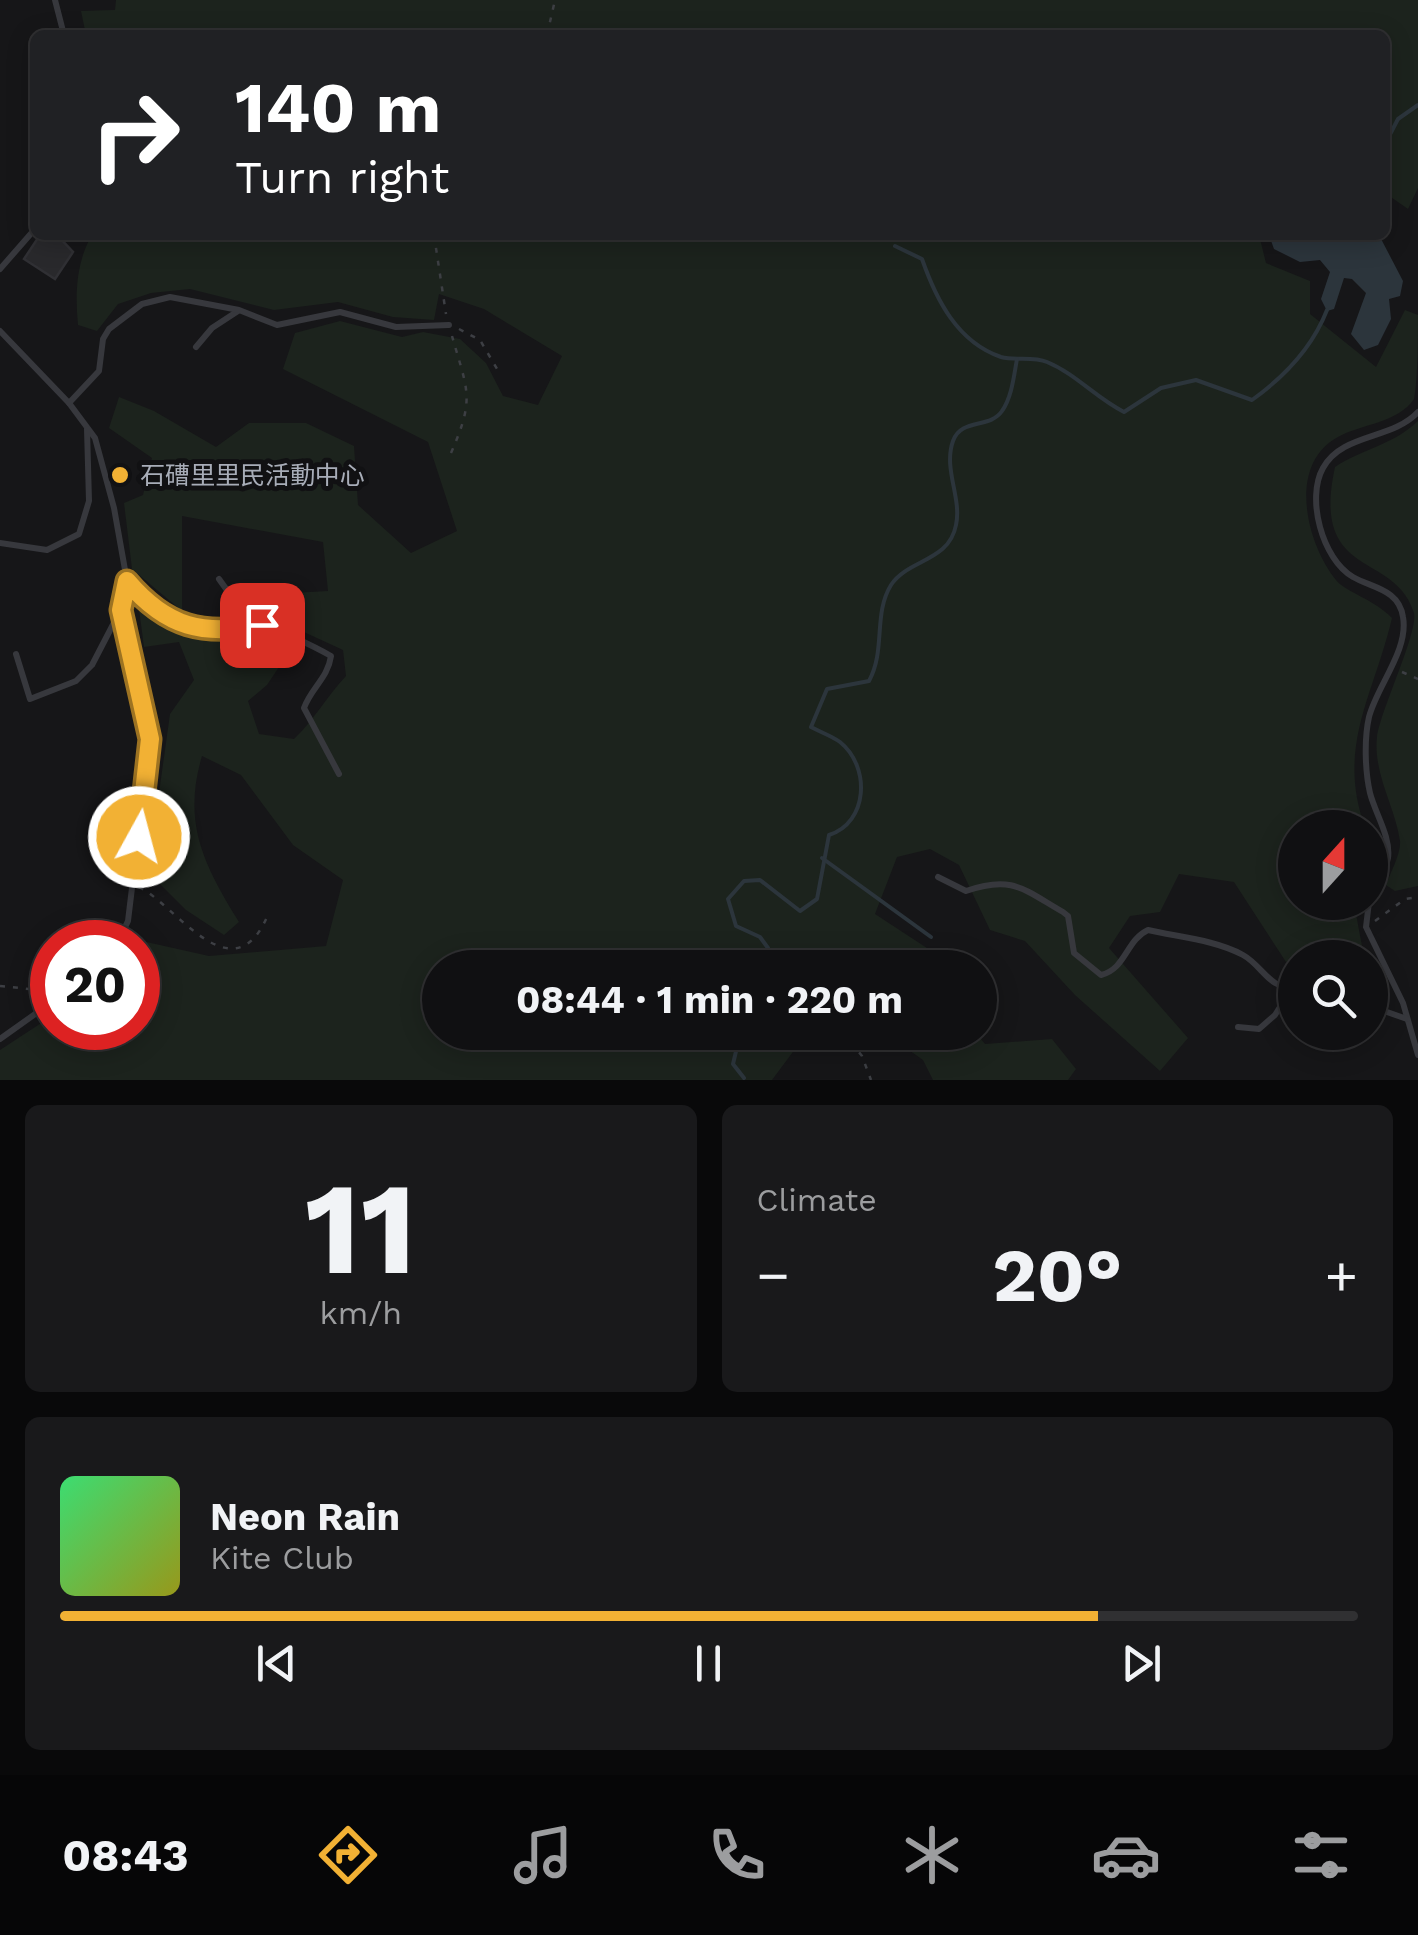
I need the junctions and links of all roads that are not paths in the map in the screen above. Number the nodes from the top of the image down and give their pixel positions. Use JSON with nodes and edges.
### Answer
{"nodes":[{"id":1,"x":56,"y":0,"type":"edge"},
{"id":2,"x":63,"y":30,"type":"edge"},
{"id":3,"x":30,"y":235,"type":"edge"},
{"id":4,"x":0,"y":269,"type":"edge"},
{"id":5,"x":239,"y":310,"type":"junction"},
{"id":6,"x":449,"y":326,"type":"road end"},
{"id":7,"x":0,"y":330,"type":"edge"},
{"id":8,"x":196,"y":347,"type":"dead end"},
{"id":9,"x":69,"y":403,"type":"junction"},
{"id":10,"x":1418,"y":412,"type":"edge"},
{"id":11,"x":88,"y":428,"type":"junction"},
{"id":12,"x":0,"y":543,"type":"edge"},
{"id":13,"x":219,"y":579,"type":"dead end"},
{"id":14,"x":127,"y":581,"type":"junction"},
{"id":15,"x":121,"y":610,"type":"junction"},
{"id":16,"x":262,"y":625,"type":"junction"},
{"id":17,"x":16,"y":654,"type":"dead end"},
{"id":18,"x":339,"y":774,"type":"dead end"},
{"id":19,"x":1378,"y":810,"type":"edge"},
{"id":20,"x":938,"y":877,"type":"dead end"},
{"id":21,"x":128,"y":920,"type":"edge"},
{"id":22,"x":1367,"y":920,"type":"edge"},
{"id":23,"x":1278,"y":983,"type":"edge"},
{"id":24,"x":1278,"y":1010,"type":"edge"},
{"id":25,"x":1388,"y":1013,"type":"edge"},
{"id":26,"x":30,"y":1018,"type":"edge"},
{"id":27,"x":1408,"y":1020,"type":"junction"},
{"id":28,"x":1238,"y":1027,"type":"dead end"},
{"id":29,"x":0,"y":1039,"type":"edge"},
{"id":30,"x":1418,"y":1055,"type":"edge"}],
"edges":[{"from":1,"to":2,"type":"lane"},
{"from":3,"to":4,"type":"lane"},
{"from":5,"to":6,"type":"lane"},
{"from":5,"to":8,"type":"lane"},
{"from":5,"to":9,"type":"lane"},
{"from":7,"to":9,"type":"lane"},
{"from":9,"to":11,"type":"lane"},
{"from":10,"to":19,"type":"lane"},
{"from":11,"to":12,"type":"lane"},
{"from":11,"to":14,"type":"lane"},
{"from":13,"to":16,"type":"lane"},
{"from":14,"to":15,"type":"lane"},
{"from":14,"to":16,"type":"lane"},
{"from":15,"to":17,"type":"lane"},
{"from":15,"to":21,"type":"lane"},
{"from":16,"to":18,"type":"lane"},
{"from":20,"to":23,"type":"lane"},
{"from":22,"to":27,"type":"lane"},
{"from":24,"to":28,"type":"lane"},
{"from":25,"to":27,"type":"lane"},
{"from":26,"to":29,"type":"lane"},
{"from":27,"to":30,"type":"lane"}]}
